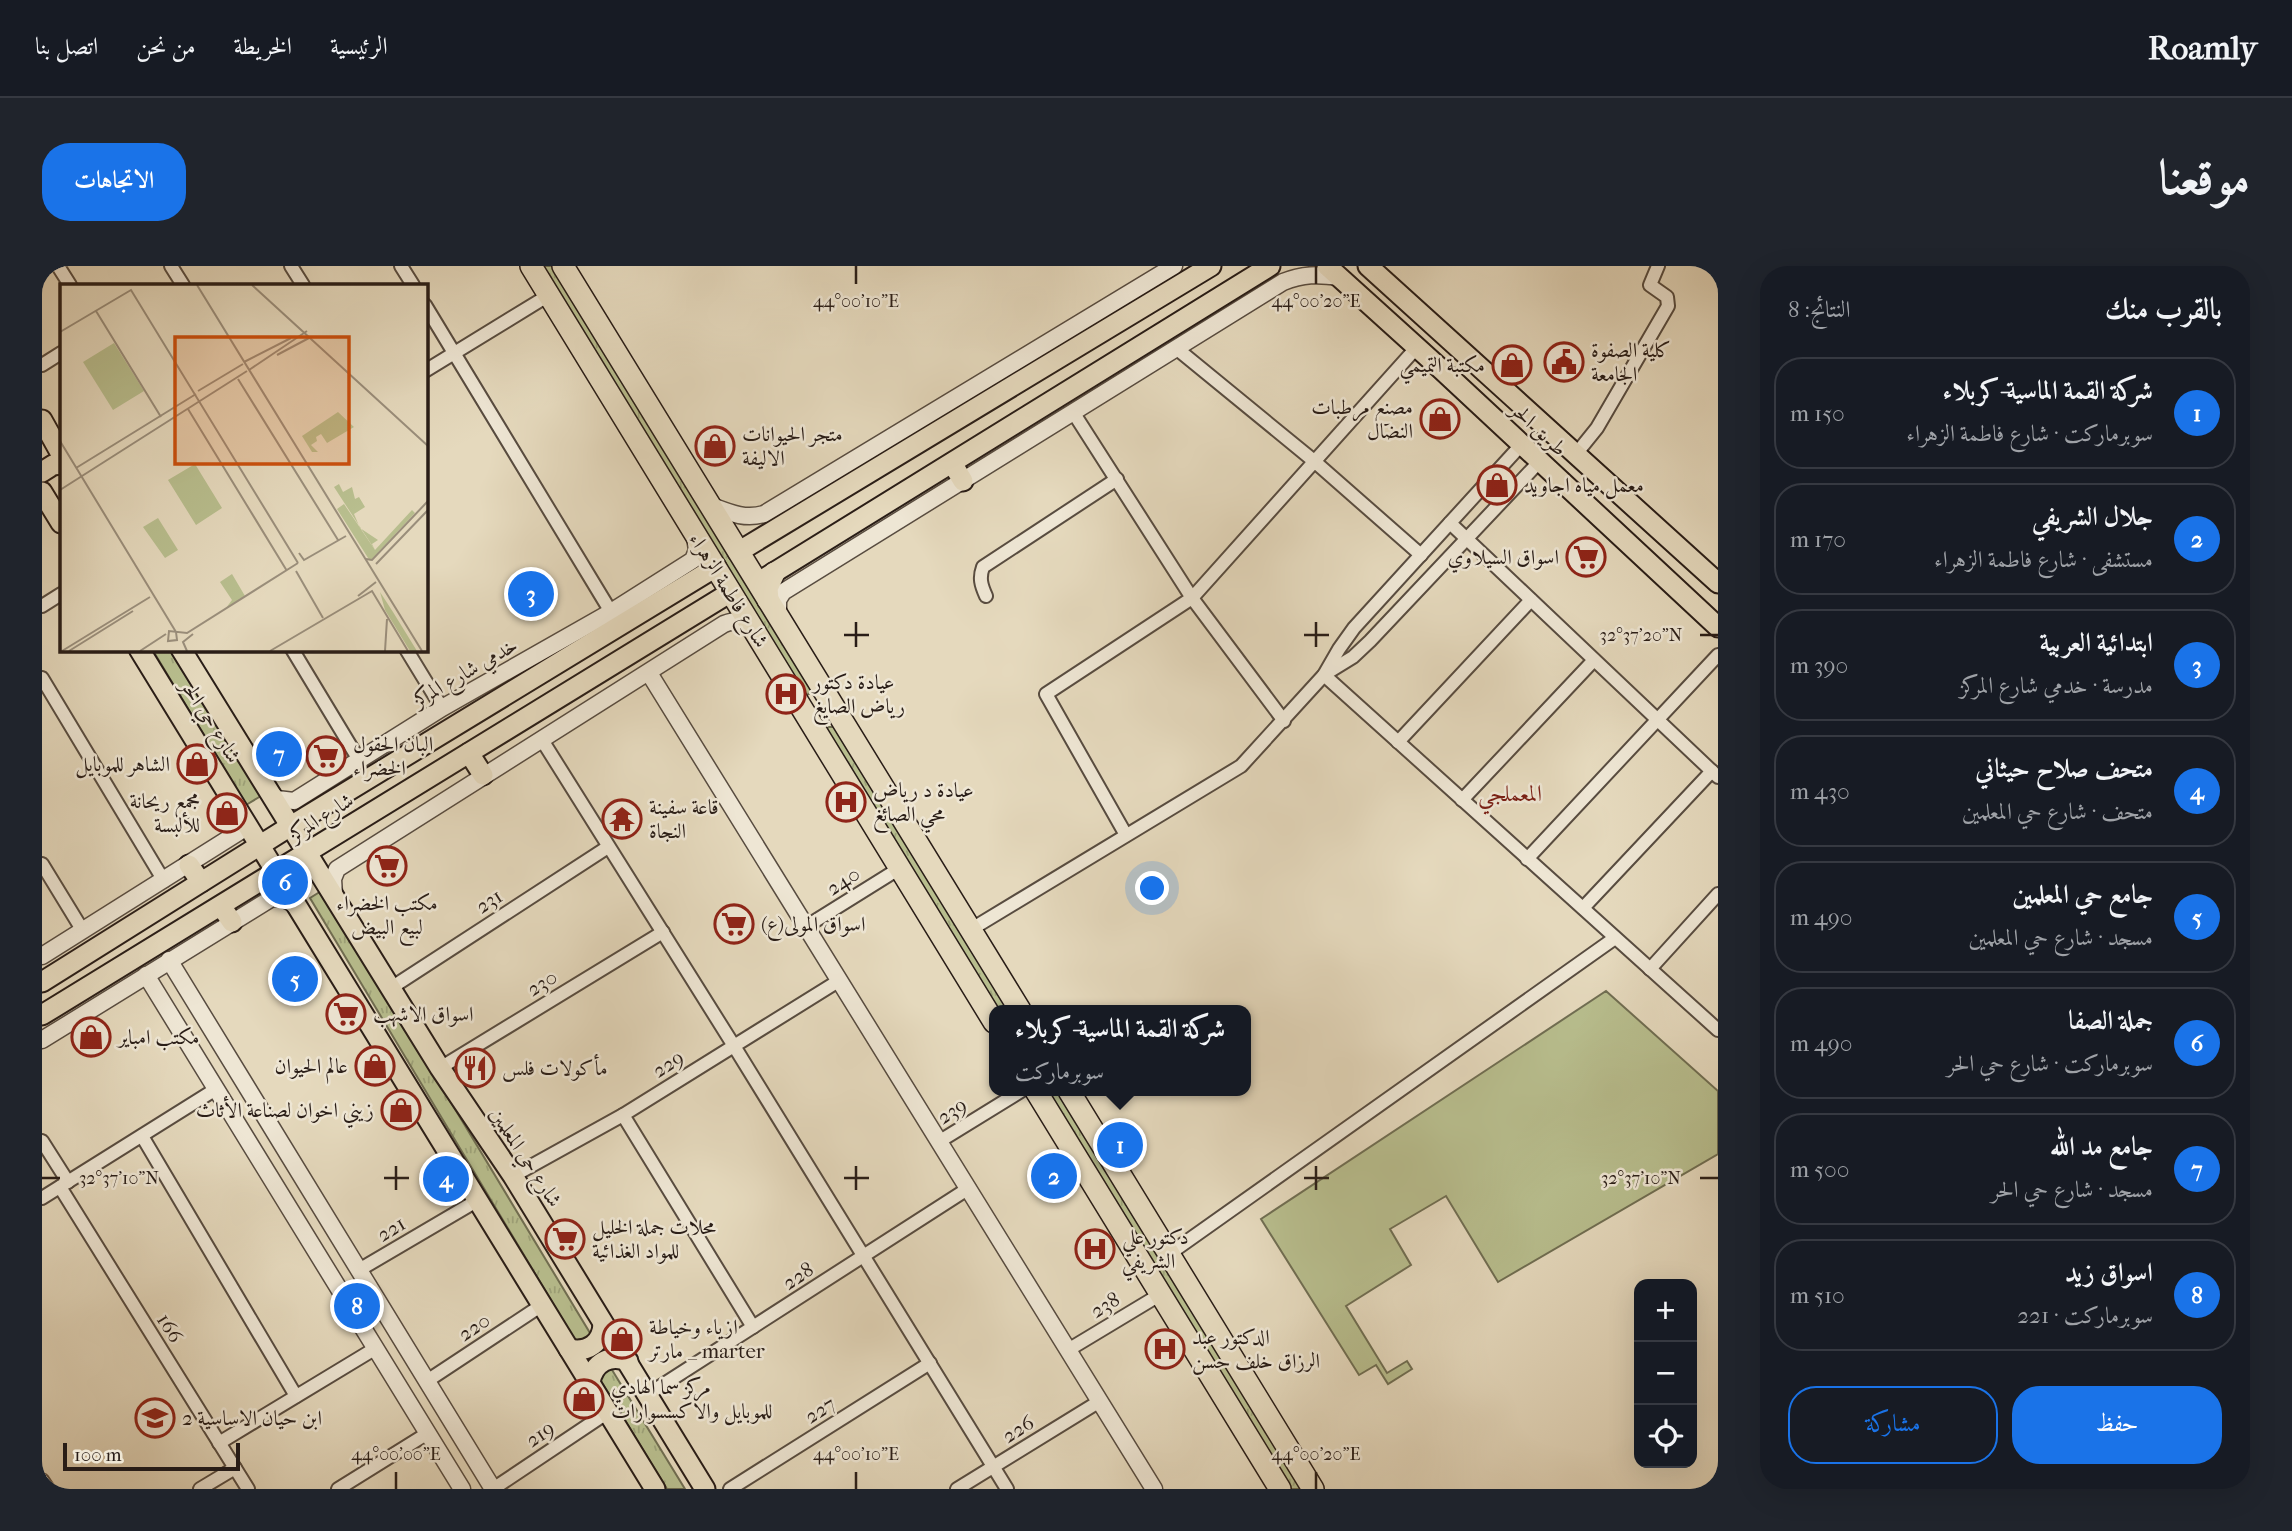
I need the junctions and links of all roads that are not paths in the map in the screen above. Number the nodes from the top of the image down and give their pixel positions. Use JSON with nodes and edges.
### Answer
{"nodes":[{"id":1,"x":58,"y":266,"type":"edge"},
{"id":2,"x":171,"y":266,"type":"edge"},
{"id":3,"x":291,"y":266,"type":"edge"},
{"id":4,"x":401,"y":266,"type":"edge"},
{"id":5,"x":531,"y":266,"type":"edge"},
{"id":6,"x":563,"y":266,"type":"edge"},
{"id":7,"x":1174,"y":266,"type":"edge"},
{"id":8,"x":1211,"y":266,"type":"edge"},
{"id":9,"x":1270,"y":266,"type":"edge"},
{"id":10,"x":1368,"y":266,"type":"edge"},
{"id":11,"x":1658,"y":266,"type":"edge"},
{"id":12,"x":1333,"y":272,"type":"edge"},
{"id":13,"x":69,"y":284,"type":"edge"},
{"id":14,"x":182,"y":284,"type":"edge"},
{"id":15,"x":302,"y":284,"type":"edge"},
{"id":16,"x":412,"y":284,"type":"edge"},
{"id":17,"x":549,"y":295,"type":"junction"},
{"id":18,"x":427,"y":309,"type":"edge"},
{"id":19,"x":596,"y":321,"type":"junction"},
{"id":20,"x":1439,"y":330,"type":"junction"},
{"id":21,"x":572,"y":333,"type":"junction"},
{"id":22,"x":1417,"y":347,"type":"junction"},
{"id":23,"x":1176,"y":348,"type":"junction"},
{"id":24,"x":614,"y":349,"type":"junction"},
{"id":25,"x":1459,"y":349,"type":"junction"},
{"id":26,"x":454,"y":353,"type":"junction"},
{"id":27,"x":60,"y":354,"type":"edge"},
{"id":28,"x":42,"y":365,"type":"edge"},
{"id":29,"x":592,"y":366,"type":"junction"},
{"id":30,"x":427,"y":370,"type":"edge"},
{"id":31,"x":1442,"y":370,"type":"junction"},
{"id":32,"x":1073,"y":412,"type":"junction"},
{"id":33,"x":44,"y":433,"type":"edge"},
{"id":34,"x":1522,"y":444,"type":"junction"},
{"id":35,"x":890,"y":450,"type":"junction"},
{"id":36,"x":60,"y":453,"type":"edge"},
{"id":37,"x":1576,"y":454,"type":"junction"},
{"id":38,"x":1314,"y":461,"type":"junction"},
{"id":39,"x":1540,"y":461,"type":"junction"},
{"id":40,"x":952,"y":463,"type":"junction"},
{"id":41,"x":60,"y":464,"type":"edge"},
{"id":42,"x":42,"y":472,"type":"edge"},
{"id":43,"x":1116,"y":479,"type":"junction"},
{"id":44,"x":963,"y":481,"type":"junction"},
{"id":45,"x":42,"y":492,"type":"edge"},
{"id":46,"x":709,"y":505,"type":"junction"},
{"id":47,"x":60,"y":521,"type":"edge"},
{"id":48,"x":1450,"y":523,"type":"junction"},
{"id":49,"x":692,"y":531,"type":"junction"},
{"id":50,"x":1466,"y":538,"type":"junction"},
{"id":51,"x":740,"y":545,"type":"junction"},
{"id":52,"x":1421,"y":555,"type":"junction"},
{"id":53,"x":709,"y":565,"type":"junction"},
{"id":54,"x":1718,"y":583,"type":"edge"},
{"id":55,"x":769,"y":593,"type":"junction"},
{"id":56,"x":60,"y":595,"type":"edge"},
{"id":57,"x":986,"y":596,"type":"dead end"},
{"id":58,"x":1192,"y":598,"type":"junction"},
{"id":59,"x":1531,"y":600,"type":"junction"},
{"id":60,"x":42,"y":607,"type":"edge"},
{"id":61,"x":735,"y":607,"type":"junction"},
{"id":62,"x":611,"y":612,"type":"junction"},
{"id":63,"x":1718,"y":627,"type":"edge"},
{"id":64,"x":140,"y":651,"type":"edge"},
{"id":65,"x":182,"y":651,"type":"edge"},
{"id":66,"x":293,"y":651,"type":"edge"},
{"id":67,"x":407,"y":651,"type":"edge"},
{"id":68,"x":1718,"y":655,"type":"edge"},
{"id":69,"x":1594,"y":660,"type":"junction"},
{"id":70,"x":649,"y":673,"type":"junction"},
{"id":71,"x":1324,"y":675,"type":"junction"},
{"id":72,"x":42,"y":678,"type":"edge"},
{"id":73,"x":480,"y":687,"type":"junction"},
{"id":74,"x":824,"y":691,"type":"junction"},
{"id":75,"x":800,"y":703,"type":"junction"},
{"id":76,"x":490,"y":704,"type":"junction"},
{"id":77,"x":442,"y":708,"type":"junction"},
{"id":78,"x":841,"y":718,"type":"junction"},
{"id":79,"x":1657,"y":719,"type":"junction"},
{"id":80,"x":1284,"y":721,"type":"junction"},
{"id":81,"x":817,"y":732,"type":"junction"},
{"id":82,"x":542,"y":740,"type":"junction"},
{"id":83,"x":1398,"y":743,"type":"junction"},
{"id":84,"x":469,"y":753,"type":"junction"},
{"id":85,"x":359,"y":760,"type":"junction"},
{"id":86,"x":1715,"y":774,"type":"edge"},
{"id":87,"x":483,"y":775,"type":"junction"},
{"id":88,"x":268,"y":791,"type":"junction"},
{"id":89,"x":1462,"y":800,"type":"junction"},
{"id":90,"x":239,"y":810,"type":"junction"},
{"id":91,"x":289,"y":827,"type":"junction"},
{"id":92,"x":1126,"y":835,"type":"junction"},
{"id":93,"x":261,"y":845,"type":"junction"},
{"id":94,"x":608,"y":847,"type":"junction"},
{"id":95,"x":306,"y":853,"type":"junction"},
{"id":96,"x":1527,"y":859,"type":"junction"},
{"id":97,"x":42,"y":864,"type":"edge"},
{"id":98,"x":189,"y":865,"type":"junction"},
{"id":99,"x":900,"y":867,"type":"junction"},
{"id":100,"x":277,"y":872,"type":"junction"},
{"id":101,"x":164,"y":881,"type":"junction"},
{"id":102,"x":201,"y":882,"type":"junction"},
{"id":103,"x":1718,"y":894,"type":"edge"},
{"id":104,"x":336,"y":901,"type":"junction"},
{"id":105,"x":1583,"y":908,"type":"junction"},
{"id":106,"x":227,"y":914,"type":"junction"},
{"id":107,"x":304,"y":916,"type":"junction"},
{"id":108,"x":807,"y":926,"type":"junction"},
{"id":109,"x":83,"y":930,"type":"junction"},
{"id":110,"x":971,"y":930,"type":"junction"},
{"id":111,"x":663,"y":932,"type":"junction"},
{"id":112,"x":1615,"y":938,"type":"junction"},
{"id":113,"x":42,"y":956,"type":"edge"},
{"id":114,"x":169,"y":960,"type":"junction"},
{"id":115,"x":1650,"y":969,"type":"junction"},
{"id":116,"x":146,"y":975,"type":"junction"},
{"id":117,"x":840,"y":980,"type":"junction"},
{"id":118,"x":42,"y":982,"type":"edge"},
{"id":119,"x":391,"y":988,"type":"junction"},
{"id":120,"x":192,"y":998,"type":"junction"},
{"id":121,"x":1017,"y":1005,"type":"edge"},
{"id":122,"x":989,"y":1013,"type":"edge"},
{"id":123,"x":170,"y":1014,"type":"junction"},
{"id":124,"x":42,"y":1015,"type":"edge"},
{"id":125,"x":1716,"y":1024,"type":"edge"},
{"id":126,"x":42,"y":1040,"type":"edge"},
{"id":127,"x":734,"y":1046,"type":"junction"},
{"id":128,"x":440,"y":1068,"type":"junction"},
{"id":129,"x":216,"y":1089,"type":"junction"},
{"id":130,"x":1013,"y":1096,"type":"edge"},
{"id":131,"x":1039,"y":1096,"type":"edge"},
{"id":132,"x":1072,"y":1096,"type":"edge"},
{"id":133,"x":623,"y":1115,"type":"junction"},
{"id":134,"x":142,"y":1136,"type":"junction"},
{"id":135,"x":42,"y":1140,"type":"edge"},
{"id":136,"x":940,"y":1141,"type":"junction"},
{"id":137,"x":513,"y":1176,"type":"junction"},
{"id":138,"x":306,"y":1183,"type":"junction"},
{"id":139,"x":64,"y":1184,"type":"junction"},
{"id":140,"x":969,"y":1188,"type":"junction"},
{"id":141,"x":282,"y":1197,"type":"junction"},
{"id":142,"x":42,"y":1198,"type":"edge"},
{"id":143,"x":478,"y":1200,"type":"junction"},
{"id":144,"x":324,"y":1213,"type":"junction"},
{"id":145,"x":302,"y":1228,"type":"junction"},
{"id":146,"x":1169,"y":1254,"type":"junction"},
{"id":147,"x":864,"y":1256,"type":"junction"},
{"id":148,"x":359,"y":1270,"type":"junction"},
{"id":149,"x":1161,"y":1294,"type":"junction"},
{"id":150,"x":542,"y":1305,"type":"junction"},
{"id":151,"x":603,"y":1324,"type":"junction"},
{"id":152,"x":753,"y":1327,"type":"junction"},
{"id":153,"x":376,"y":1348,"type":"junction"},
{"id":154,"x":569,"y":1349,"type":"junction"},
{"id":155,"x":1068,"y":1350,"type":"junction"},
{"id":156,"x":628,"y":1362,"type":"junction"},
{"id":157,"x":930,"y":1363,"type":"junction"},
{"id":158,"x":427,"y":1381,"type":"junction"},
{"id":159,"x":590,"y":1382,"type":"junction"},
{"id":160,"x":647,"y":1395,"type":"junction"},
{"id":161,"x":296,"y":1396,"type":"junction"},
{"id":162,"x":1100,"y":1401,"type":"junction"},
{"id":163,"x":608,"y":1412,"type":"junction"},
{"id":164,"x":428,"y":1433,"type":"junction"},
{"id":165,"x":219,"y":1443,"type":"junction"},
{"id":166,"x":993,"y":1467,"type":"junction"},
{"id":167,"x":235,"y":1468,"type":"junction"},
{"id":168,"x":42,"y":1480,"type":"edge"},
{"id":169,"x":355,"y":1485,"type":"edge"},
{"id":170,"x":48,"y":1489,"type":"edge"},
{"id":171,"x":201,"y":1489,"type":"edge"},
{"id":172,"x":248,"y":1489,"type":"edge"},
{"id":173,"x":338,"y":1489,"type":"edge"},
{"id":174,"x":462,"y":1489,"type":"edge"},
{"id":175,"x":493,"y":1489,"type":"edge"},
{"id":176,"x":655,"y":1489,"type":"edge"},
{"id":177,"x":705,"y":1489,"type":"edge"},
{"id":178,"x":730,"y":1489,"type":"edge"},
{"id":179,"x":957,"y":1489,"type":"edge"},
{"id":180,"x":1007,"y":1489,"type":"edge"},
{"id":181,"x":1154,"y":1489,"type":"edge"},
{"id":182,"x":1280,"y":1489,"type":"edge"},
{"id":183,"x":1313,"y":1489,"type":"edge"}],
"edges":[{"from":1,"to":13,"type":"street"},
{"from":2,"to":14,"type":"street"},
{"from":3,"to":15,"type":"street"},
{"from":4,"to":16,"type":"street"},
{"from":5,"to":17,"type":"highway","name":"شارع فاطمة الزهراء"},
{"from":6,"to":19,"type":"highway","name":"شارع فاطمة الزهراء"},
{"from":7,"to":35,"type":"street"},
{"from":8,"to":35,"type":"main road"},
{"from":9,"to":40,"type":"main road"},
{"from":10,"to":20,"type":"main road","name":"طريق الحر"},
{"from":11,"to":37,"type":"street"},
{"from":12,"to":22,"type":"main road","name":"طريق الحر"},
{"from":12,"to":23,"type":"street"},
{"from":17,"to":21,"type":"highway","name":"شارع فاطمة الزهراء"},
{"from":17,"to":26,"type":"street"},
{"from":18,"to":26,"type":"street"},
{"from":19,"to":21,"type":"highway"},
{"from":19,"to":24,"type":"highway","name":"شارع فاطمة الزهراء"},
{"from":20,"to":22,"type":"main road"},
{"from":20,"to":25,"type":"main road","name":"طريق الحر"},
{"from":21,"to":29,"type":"highway","name":"شارع فاطمة الزهراء"},
{"from":22,"to":31,"type":"main road","name":"طريق الحر"},
{"from":22,"to":38,"type":"street"},
{"from":23,"to":32,"type":"street"},
{"from":23,"to":38,"type":"street"},
{"from":24,"to":29,"type":"highway"},
{"from":24,"to":46,"type":"highway","name":"شارع فاطمة الزهراء"},
{"from":25,"to":31,"type":"main road"},
{"from":25,"to":37,"type":"main road","name":"طريق الحر"},
{"from":26,"to":30,"type":"street"},
{"from":26,"to":62,"type":"street"},
{"from":27,"to":28,"type":"street"},
{"from":29,"to":49,"type":"highway","name":"شارع فاطمة الزهراء"},
{"from":31,"to":34,"type":"main road","name":"طريق الحر"},
{"from":32,"to":43,"type":"street"},
{"from":32,"to":44,"type":"street"},
{"from":33,"to":36,"type":"main road"},
{"from":34,"to":39,"type":"main road","name":"طريق الحر"},
{"from":34,"to":48,"type":"street"},
{"from":35,"to":46,"type":"street"},
{"from":35,"to":51,"type":"main road"},
{"from":37,"to":54,"type":"main road","name":"طريق الحر"},
{"from":38,"to":52,"type":"street"},
{"from":38,"to":58,"type":"street"},
{"from":39,"to":50,"type":"street"},
{"from":39,"to":63,"type":"main road","name":"طريق الحر"},
{"from":40,"to":44,"type":"main road"},
{"from":40,"to":55,"type":"main road"},
{"from":41,"to":42,"type":"main road"},
{"from":43,"to":57,"type":"street"},
{"from":43,"to":58,"type":"street"},
{"from":44,"to":55,"type":"street"},
{"from":45,"to":47,"type":"main road"},
{"from":46,"to":51,"type":"highway","name":"شارع فاطمة الزهراء"},
{"from":48,"to":50,"type":"street"},
{"from":48,"to":52,"type":"street"},
{"from":49,"to":53,"type":"highway","name":"شارع فاطمة الزهراء"},
{"from":49,"to":62,"type":"street","name":"خدمي شارع المركز"},
{"from":50,"to":59,"type":"street"},
{"from":50,"to":71,"type":"street"},
{"from":51,"to":55,"type":"highway","name":"شارع فاطمة الزهراء"},
{"from":52,"to":71,"type":"street"},
{"from":53,"to":61,"type":"highway","name":"شارع فاطمة الزهراء"},
{"from":53,"to":76,"type":"main road","name":"شارع المركز"},
{"from":55,"to":74,"type":"highway","name":"شارع فاطمة الزهراء"},
{"from":56,"to":60,"type":"street"},
{"from":58,"to":80,"type":"street"},
{"from":58,"to":92,"type":"street"},
{"from":59,"to":69,"type":"street"},
{"from":59,"to":83,"type":"street"},
{"from":61,"to":70,"type":"street"},
{"from":61,"to":75,"type":"highway","name":"شارع فاطمة الزهراء"},
{"from":61,"to":84,"type":"main road","name":"شارع المركز"},
{"from":62,"to":73,"type":"street","name":"خدمي شارع المركز"},
{"from":64,"to":90,"type":"main road","name":"شارع حي الحر"},
{"from":65,"to":88,"type":"main road","name":"شارع حي الحر"},
{"from":66,"to":85,"type":"street"},
{"from":67,"to":77,"type":"street"},
{"from":68,"to":79,"type":"street"},
{"from":69,"to":79,"type":"street"},
{"from":69,"to":89,"type":"street"},
{"from":70,"to":82,"type":"street"},
{"from":70,"to":108,"type":"street"},
{"from":71,"to":80,"type":"street"},
{"from":71,"to":83,"type":"street"},
{"from":72,"to":101,"type":"street"},
{"from":73,"to":76,"type":"main road"},
{"from":73,"to":77,"type":"street","name":"خدمي شارع المركز"},
{"from":74,"to":75,"type":"highway"},
{"from":74,"to":78,"type":"highway","name":"شارع فاطمة الزهراء"},
{"from":75,"to":81,"type":"highway","name":"شارع فاطمة الزهراء"},
{"from":76,"to":91,"type":"main road","name":"شارع المركز"},
{"from":77,"to":85,"type":"street","name":"خدمي شارع المركز"},
{"from":78,"to":81,"type":"highway"},
{"from":78,"to":110,"type":"highway","name":"شارع فاطمة الزهراء"},
{"from":79,"to":86,"type":"street"},
{"from":79,"to":96,"type":"street"},
{"from":80,"to":92,"type":"street"},
{"from":81,"to":99,"type":"highway","name":"شارع فاطمة الزهراء"},
{"from":82,"to":87,"type":"street"},
{"from":82,"to":94,"type":"street"},
{"from":83,"to":89,"type":"street"},
{"from":84,"to":87,"type":"main road"},
{"from":84,"to":95,"type":"main road","name":"شارع المركز"},
{"from":85,"to":88,"type":"street","name":"خدمي شارع المركز"},
{"from":86,"to":105,"type":"street"},
{"from":87,"to":104,"type":"street"},
{"from":88,"to":91,"type":"main road","name":"شارع حي الحر"},
{"from":89,"to":96,"type":"street"},
{"from":90,"to":93,"type":"main road","name":"شارع حي الحر"},
{"from":90,"to":98,"type":"street"},
{"from":91,"to":93,"type":"main road","name":"شارع المركز"},
{"from":91,"to":95,"type":"main road","name":"شارع حي الحر"},
{"from":92,"to":110,"type":"street"},
{"from":93,"to":100,"type":"main road","name":"شارع حي الحر"},
{"from":93,"to":102,"type":"main road","name":"شارع المركز"},
{"from":94,"to":111,"type":"street"},
{"from":94,"to":119,"type":"street","name":"231"},
{"from":95,"to":100,"type":"main road","name":"شارع المركز"},
{"from":95,"to":104,"type":"main road","name":"شارع حي المعلمين"},
{"from":96,"to":105,"type":"street"},
{"from":97,"to":109,"type":"street"},
{"from":98,"to":101,"type":"street"},
{"from":98,"to":102,"type":"main road"},
{"from":99,"to":108,"type":"street","name":"240"},
{"from":99,"to":122,"type":"highway","name":"شارع فاطمة الزهراء"},
{"from":100,"to":106,"type":"main road","name":"شارع المركز"},
{"from":100,"to":107,"type":"main road","name":"شارع حي الحر"},
{"from":101,"to":109,"type":"street"},
{"from":102,"to":118,"type":"main road","name":"شارع المركز"},
{"from":103,"to":115,"type":"street"},
{"from":104,"to":119,"type":"main road","name":"شارع حي المعلمين"},
{"from":105,"to":112,"type":"street"},
{"from":106,"to":107,"type":"street"},
{"from":106,"to":114,"type":"street"},
{"from":106,"to":124,"type":"main road","name":"شارع المركز"},
{"from":107,"to":143,"type":"main road"},
{"from":108,"to":117,"type":"street"},
{"from":109,"to":113,"type":"street"},
{"from":110,"to":121,"type":"highway","name":"شارع فاطمة الزهراء"},
{"from":111,"to":127,"type":"street"},
{"from":111,"to":128,"type":"street","name":"230"},
{"from":112,"to":115,"type":"street"},
{"from":112,"to":146,"type":"street"},
{"from":114,"to":116,"type":"street"},
{"from":114,"to":120,"type":"street"},
{"from":115,"to":125,"type":"street"},
{"from":116,"to":123,"type":"street"},
{"from":116,"to":126,"type":"street"},
{"from":117,"to":127,"type":"street","name":"229"},
{"from":117,"to":136,"type":"street"},
{"from":119,"to":128,"type":"main road","name":"شارع حي المعلمين"},
{"from":120,"to":123,"type":"street"},
{"from":120,"to":138,"type":"street"},
{"from":123,"to":129,"type":"street"},
{"from":127,"to":133,"type":"street","name":"229"},
{"from":127,"to":147,"type":"street"},
{"from":128,"to":137,"type":"main road","name":"شارع حي المعلمين"},
{"from":129,"to":134,"type":"street"},
{"from":129,"to":141,"type":"street"},
{"from":130,"to":136,"type":"street","name":"239"},
{"from":131,"to":149,"type":"highway"},
{"from":132,"to":146,"type":"highway"},
{"from":133,"to":137,"type":"street","name":"229"},
{"from":133,"to":152,"type":"street"},
{"from":134,"to":139,"type":"street"},
{"from":134,"to":161,"type":"street"},
{"from":135,"to":139,"type":"street","name":"166"},
{"from":136,"to":140,"type":"street"},
{"from":137,"to":151,"type":"main road","name":"شارع حي المعلمين"},
{"from":138,"to":141,"type":"street"},
{"from":138,"to":144,"type":"street"},
{"from":139,"to":142,"type":"street"},
{"from":139,"to":165,"type":"street","name":"166"},
{"from":140,"to":147,"type":"street","name":"228"},
{"from":140,"to":155,"type":"street"},
{"from":141,"to":145,"type":"street"},
{"from":143,"to":148,"type":"street","name":"221"},
{"from":143,"to":150,"type":"main road"},
{"from":144,"to":145,"type":"street"},
{"from":144,"to":148,"type":"street"},
{"from":145,"to":153,"type":"street"},
{"from":146,"to":183,"type":"highway"},
{"from":147,"to":152,"type":"street","name":"228"},
{"from":147,"to":157,"type":"street"},
{"from":148,"to":158,"type":"street"},
{"from":149,"to":155,"type":"street","name":"238"},
{"from":149,"to":182,"type":"highway"},
{"from":150,"to":154,"type":"main road"},
{"from":150,"to":158,"type":"street","name":"220"},
{"from":151,"to":154,"type":"main road"},
{"from":151,"to":156,"type":"main road","name":"شارع حي المعلمين"},
{"from":152,"to":160,"type":"street","name":"228"},
{"from":153,"to":161,"type":"street"},
{"from":153,"to":164,"type":"street"},
{"from":154,"to":159,"type":"main road"},
{"from":155,"to":162,"type":"street"},
{"from":156,"to":159,"type":"main road"},
{"from":156,"to":160,"type":"main road","name":"شارع حي المعلمين"},
{"from":157,"to":166,"type":"street"},
{"from":157,"to":178,"type":"street","name":"227"},
{"from":158,"to":175,"type":"street"},
{"from":159,"to":163,"type":"main road"},
{"from":160,"to":177,"type":"main road","name":"شارع حي المعلمين"},
{"from":161,"to":165,"type":"street"},
{"from":162,"to":166,"type":"street","name":"226"},
{"from":162,"to":181,"type":"street"},
{"from":163,"to":175,"type":"street","name":"219"},
{"from":163,"to":176,"type":"main road"},
{"from":164,"to":169,"type":"street"},
{"from":164,"to":174,"type":"street"},
{"from":165,"to":167,"type":"street","name":"166"},
{"from":166,"to":179,"type":"street","name":"226"},
{"from":166,"to":180,"type":"street"},
{"from":167,"to":171,"type":"street"},
{"from":167,"to":172,"type":"street","name":"166"},
{"from":168,"to":170,"type":"street"},
{"from":169,"to":173,"type":"street"}]}
